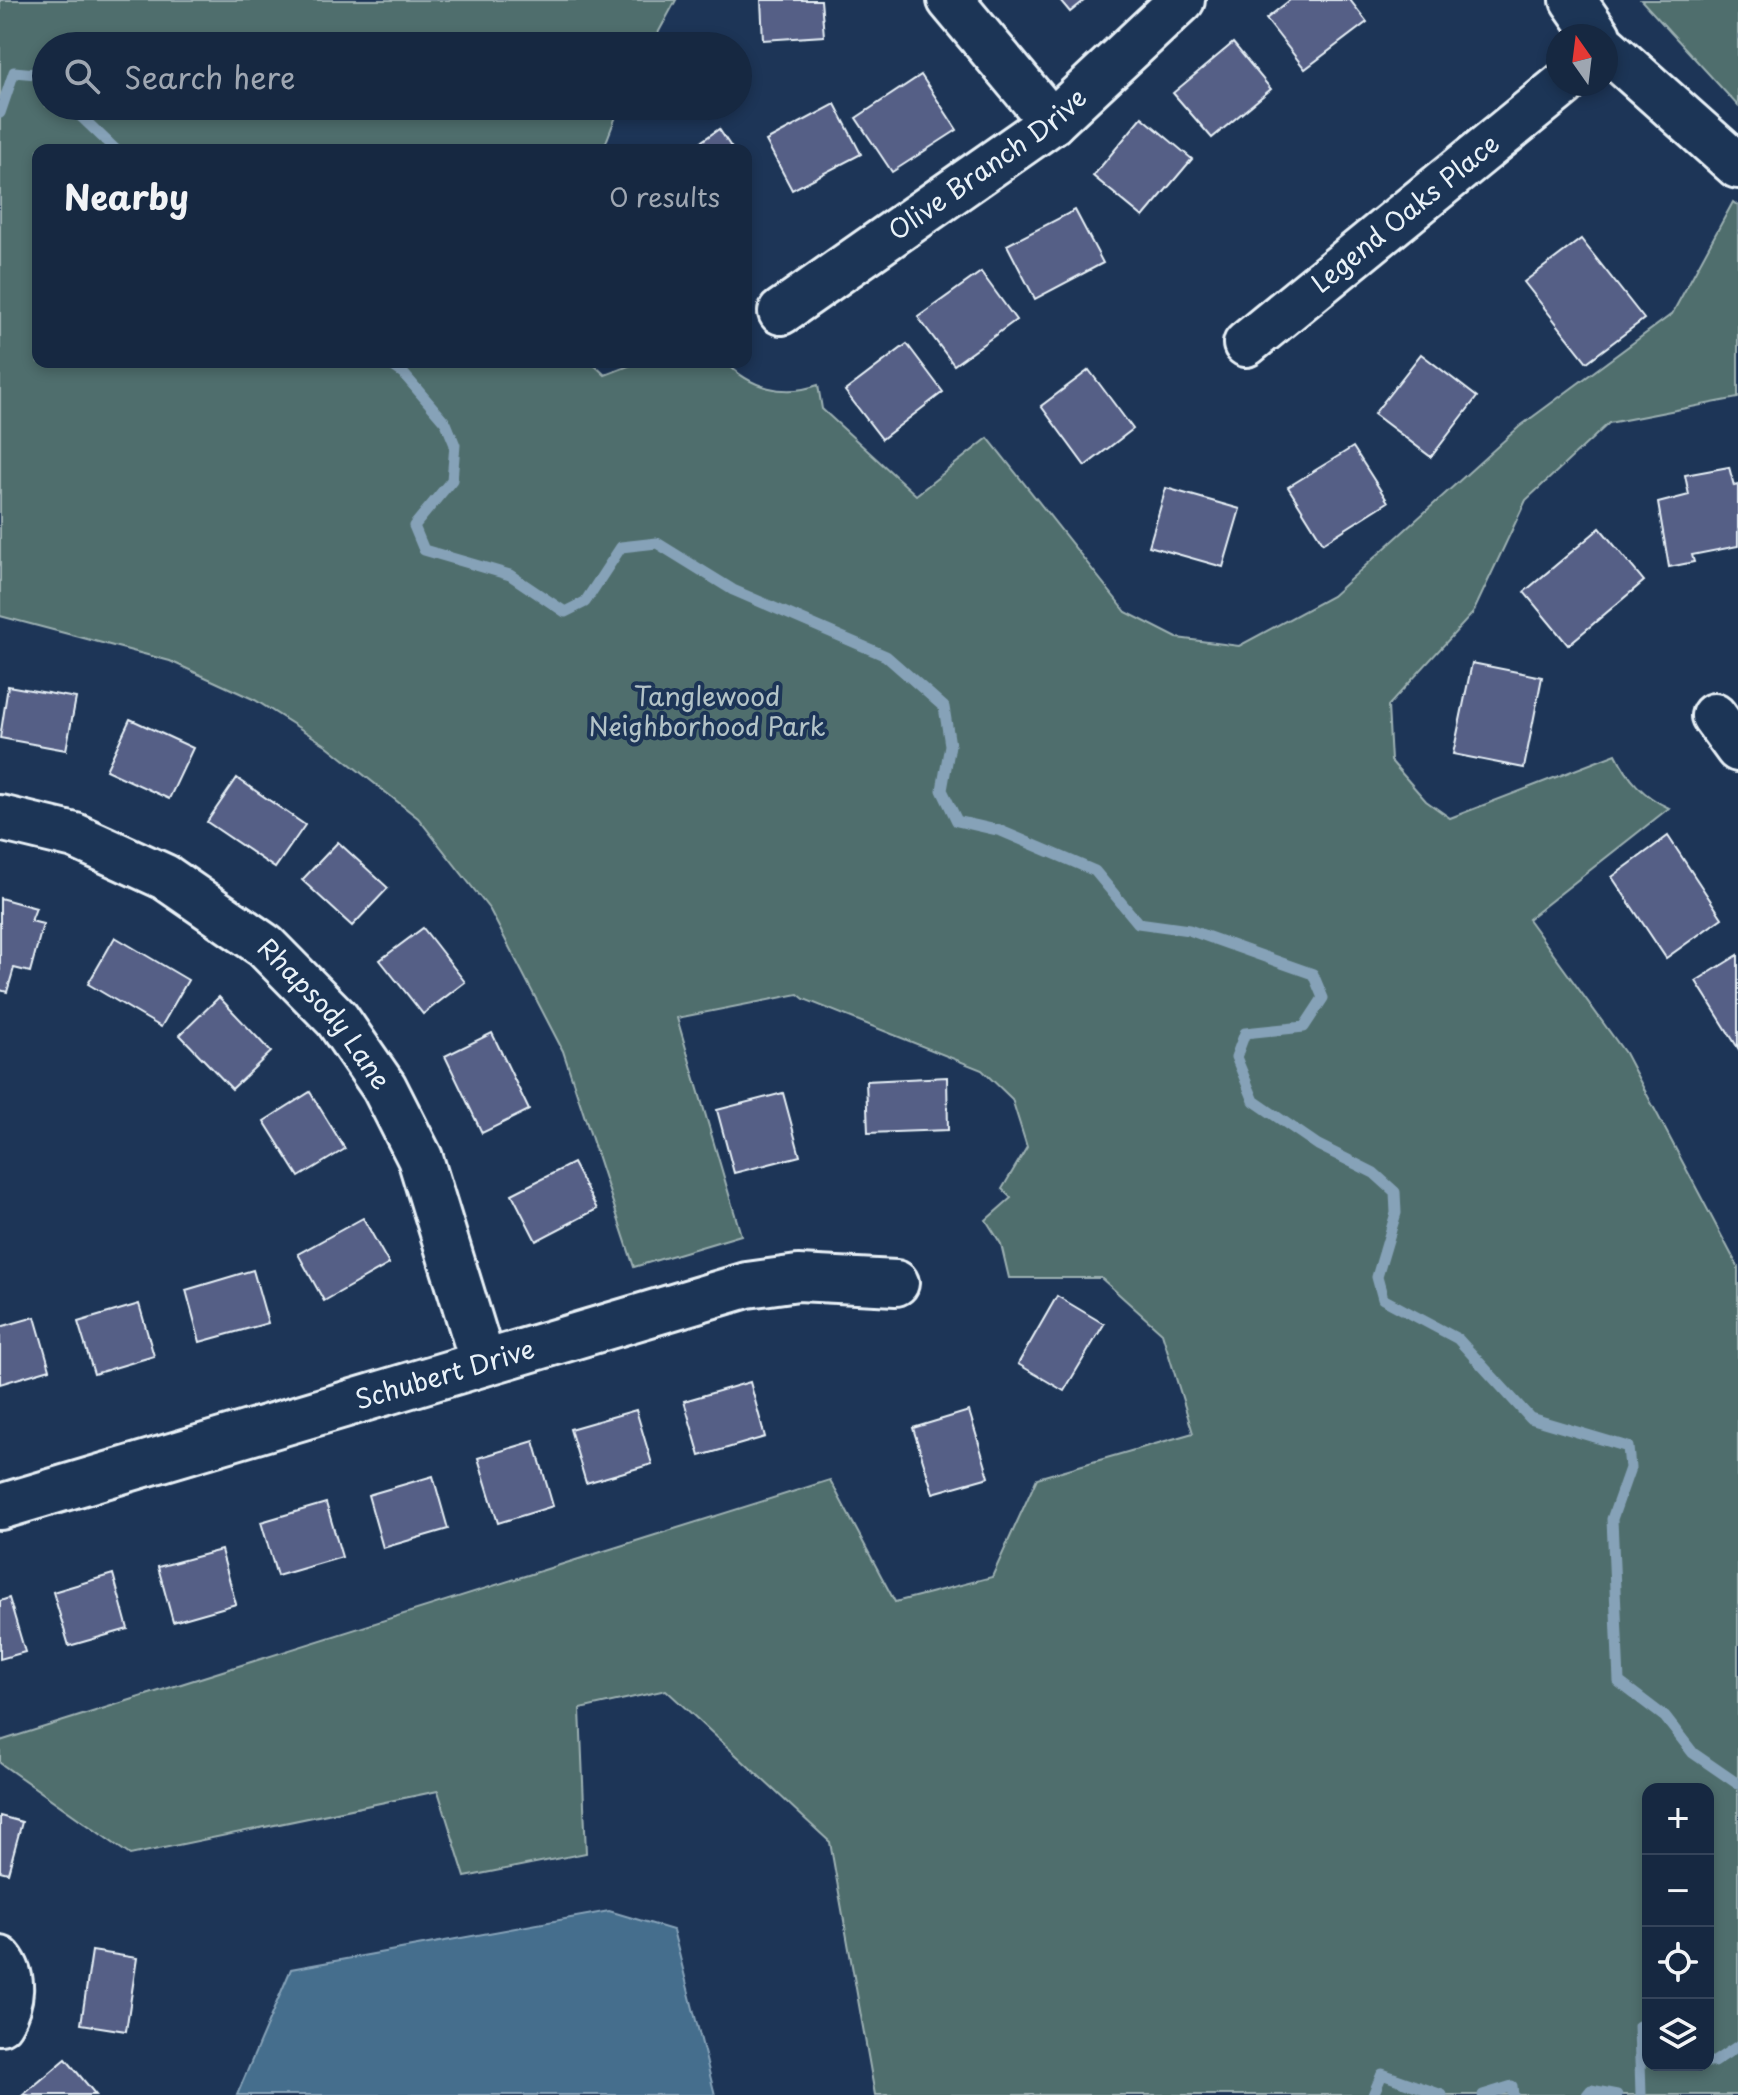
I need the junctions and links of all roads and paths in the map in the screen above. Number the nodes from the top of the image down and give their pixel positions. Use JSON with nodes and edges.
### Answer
{"nodes":[{"id":1,"x":950,"y":0,"type":"edge"},
{"id":2,"x":1182,"y":0,"type":"edge"},
{"id":3,"x":1573,"y":0,"type":"edge"},
{"id":4,"x":1590,"y":24,"type":"edge"},
{"id":5,"x":1618,"y":60,"type":"edge"},
{"id":6,"x":1549,"y":96,"type":"edge"},
{"id":7,"x":1052,"y":122,"type":"junction"},
{"id":8,"x":1738,"y":166,"type":"edge"},
{"id":9,"x":781,"y":312,"type":"dead end"},
{"id":10,"x":1246,"y":344,"type":"dead end"},
{"id":11,"x":0,"y":818,"type":"edge"},
{"id":12,"x":896,"y":1283,"type":"dead end"},
{"id":13,"x":483,"y":1363,"type":"junction"},
{"id":14,"x":0,"y":1507,"type":"edge"},
{"id":15,"x":0,"y":1959,"type":"edge"},
{"id":16,"x":0,"y":2022,"type":"edge"}],
"edges":[{"from":1,"to":7,"type":"street"},
{"from":2,"to":7,"type":"street","name":"Olive Branch Drive"},
{"from":3,"to":4,"type":"street"},
{"from":5,"to":8,"type":"street"},
{"from":6,"to":10,"type":"street","name":"Legend Oaks Place"},
{"from":7,"to":9,"type":"street","name":"Olive Branch Drive"},
{"from":11,"to":13,"type":"street","name":"Rhapsody Lane"},
{"from":12,"to":13,"type":"street","name":"Schubert Drive"},
{"from":13,"to":14,"type":"street","name":"Schubert Drive"},
{"from":15,"to":16,"type":"street"}]}
